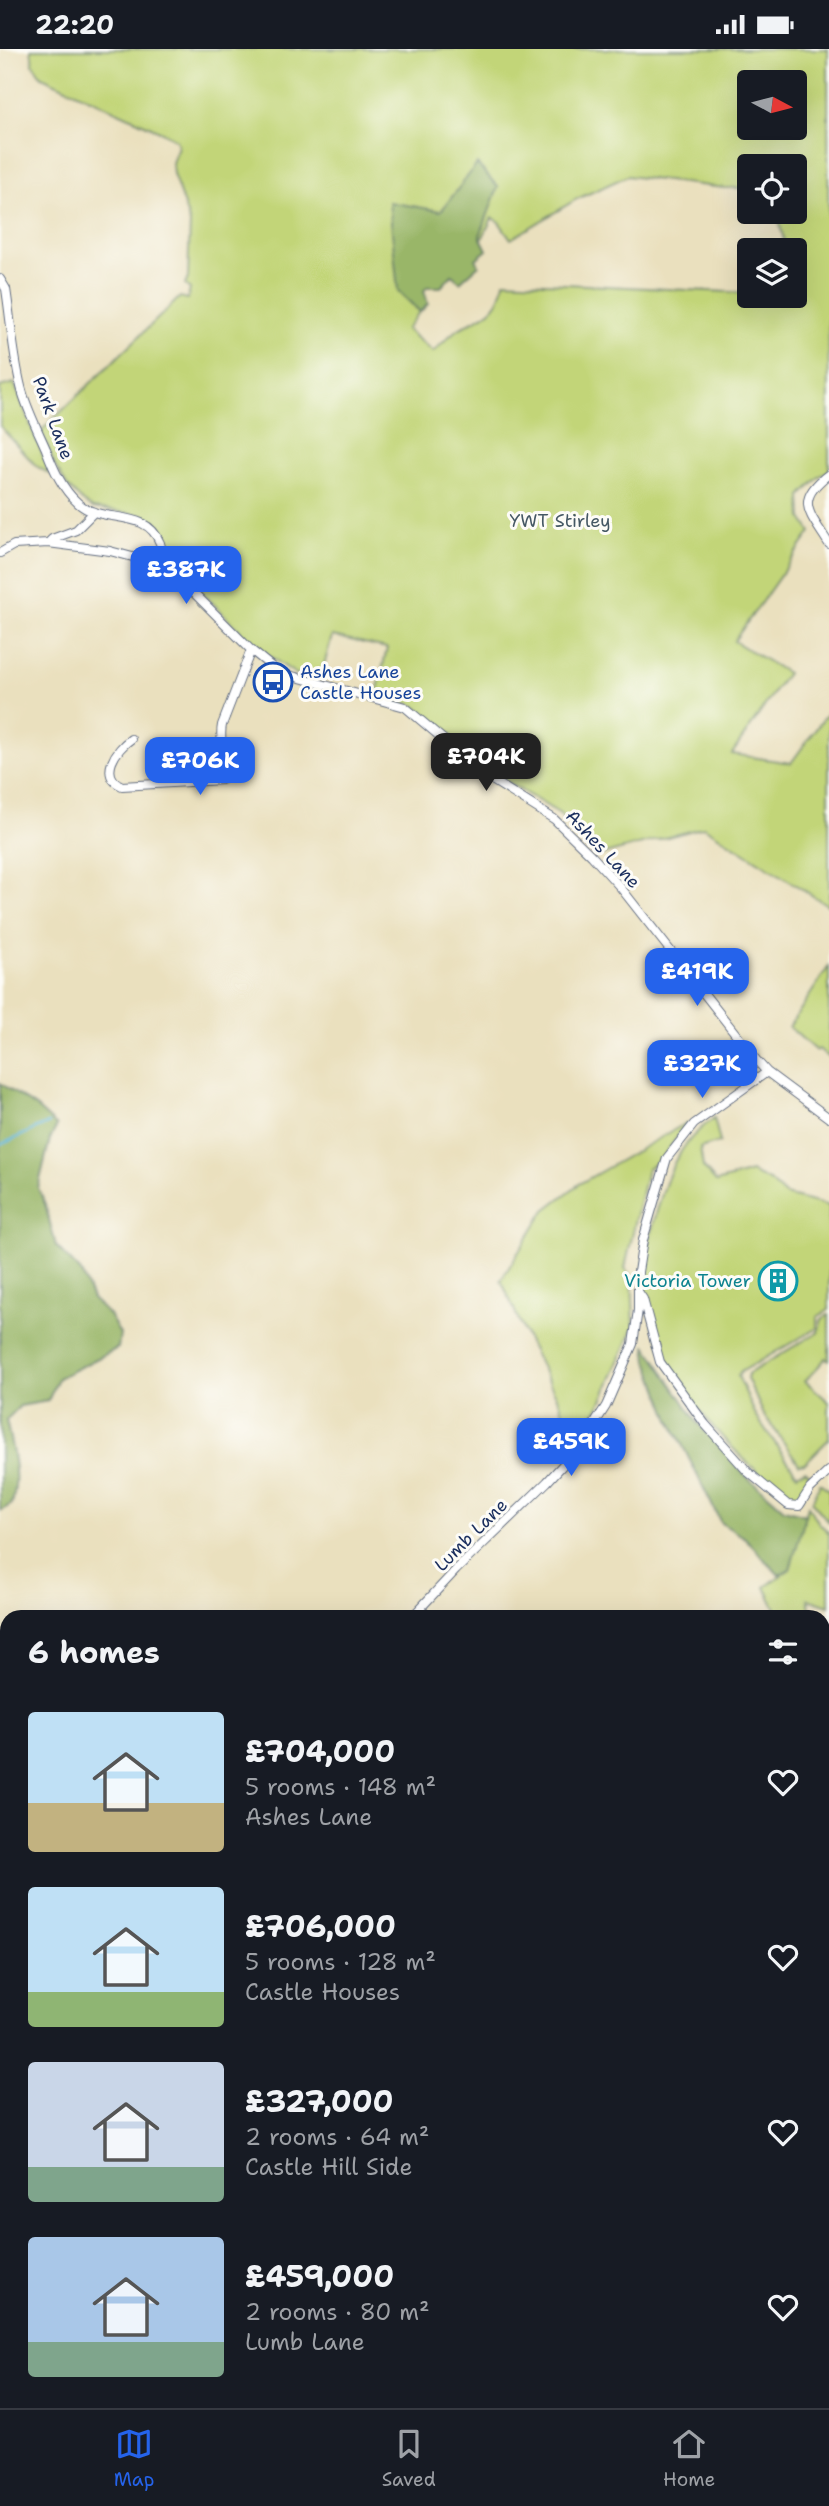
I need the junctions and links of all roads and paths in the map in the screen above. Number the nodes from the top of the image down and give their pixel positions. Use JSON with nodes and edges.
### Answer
{"nodes":[{"id":1,"x":0,"y":279,"type":"edge"},
{"id":2,"x":829,"y":474,"type":"edge"},
{"id":3,"x":94,"y":512,"type":"junction"},
{"id":4,"x":48,"y":543,"type":"junction"},
{"id":5,"x":829,"y":544,"type":"edge"},
{"id":6,"x":0,"y":553,"type":"edge"},
{"id":7,"x":161,"y":569,"type":"junction"},
{"id":8,"x":251,"y":650,"type":"junction"},
{"id":9,"x":131,"y":739,"type":"dead end"},
{"id":10,"x":767,"y":1072,"type":"junction"},
{"id":11,"x":829,"y":1118,"type":"edge"},
{"id":12,"x":638,"y":1291,"type":"junction"},
{"id":13,"x":829,"y":1471,"type":"edge"},
{"id":14,"x":419,"y":1610,"type":"edge"}],
"edges":[{"from":1,"to":3,"type":"street","name":"Park Lane"},
{"from":2,"to":5,"type":"street"},
{"from":3,"to":4,"type":"street"},
{"from":3,"to":7,"type":"street","name":"Park Lane"},
{"from":4,"to":6,"type":"street"},
{"from":4,"to":7,"type":"street","name":"Ashes Lane"},
{"from":7,"to":8,"type":"street","name":"Ashes Lane"},
{"from":8,"to":9,"type":"street"},
{"from":8,"to":10,"type":"street","name":"Ashes Lane"},
{"from":10,"to":11,"type":"street","name":"Ashes Lane"},
{"from":10,"to":12,"type":"street","name":"Lumb Lane"},
{"from":12,"to":13,"type":"street"},
{"from":12,"to":14,"type":"street","name":"Lumb Lane"}]}
